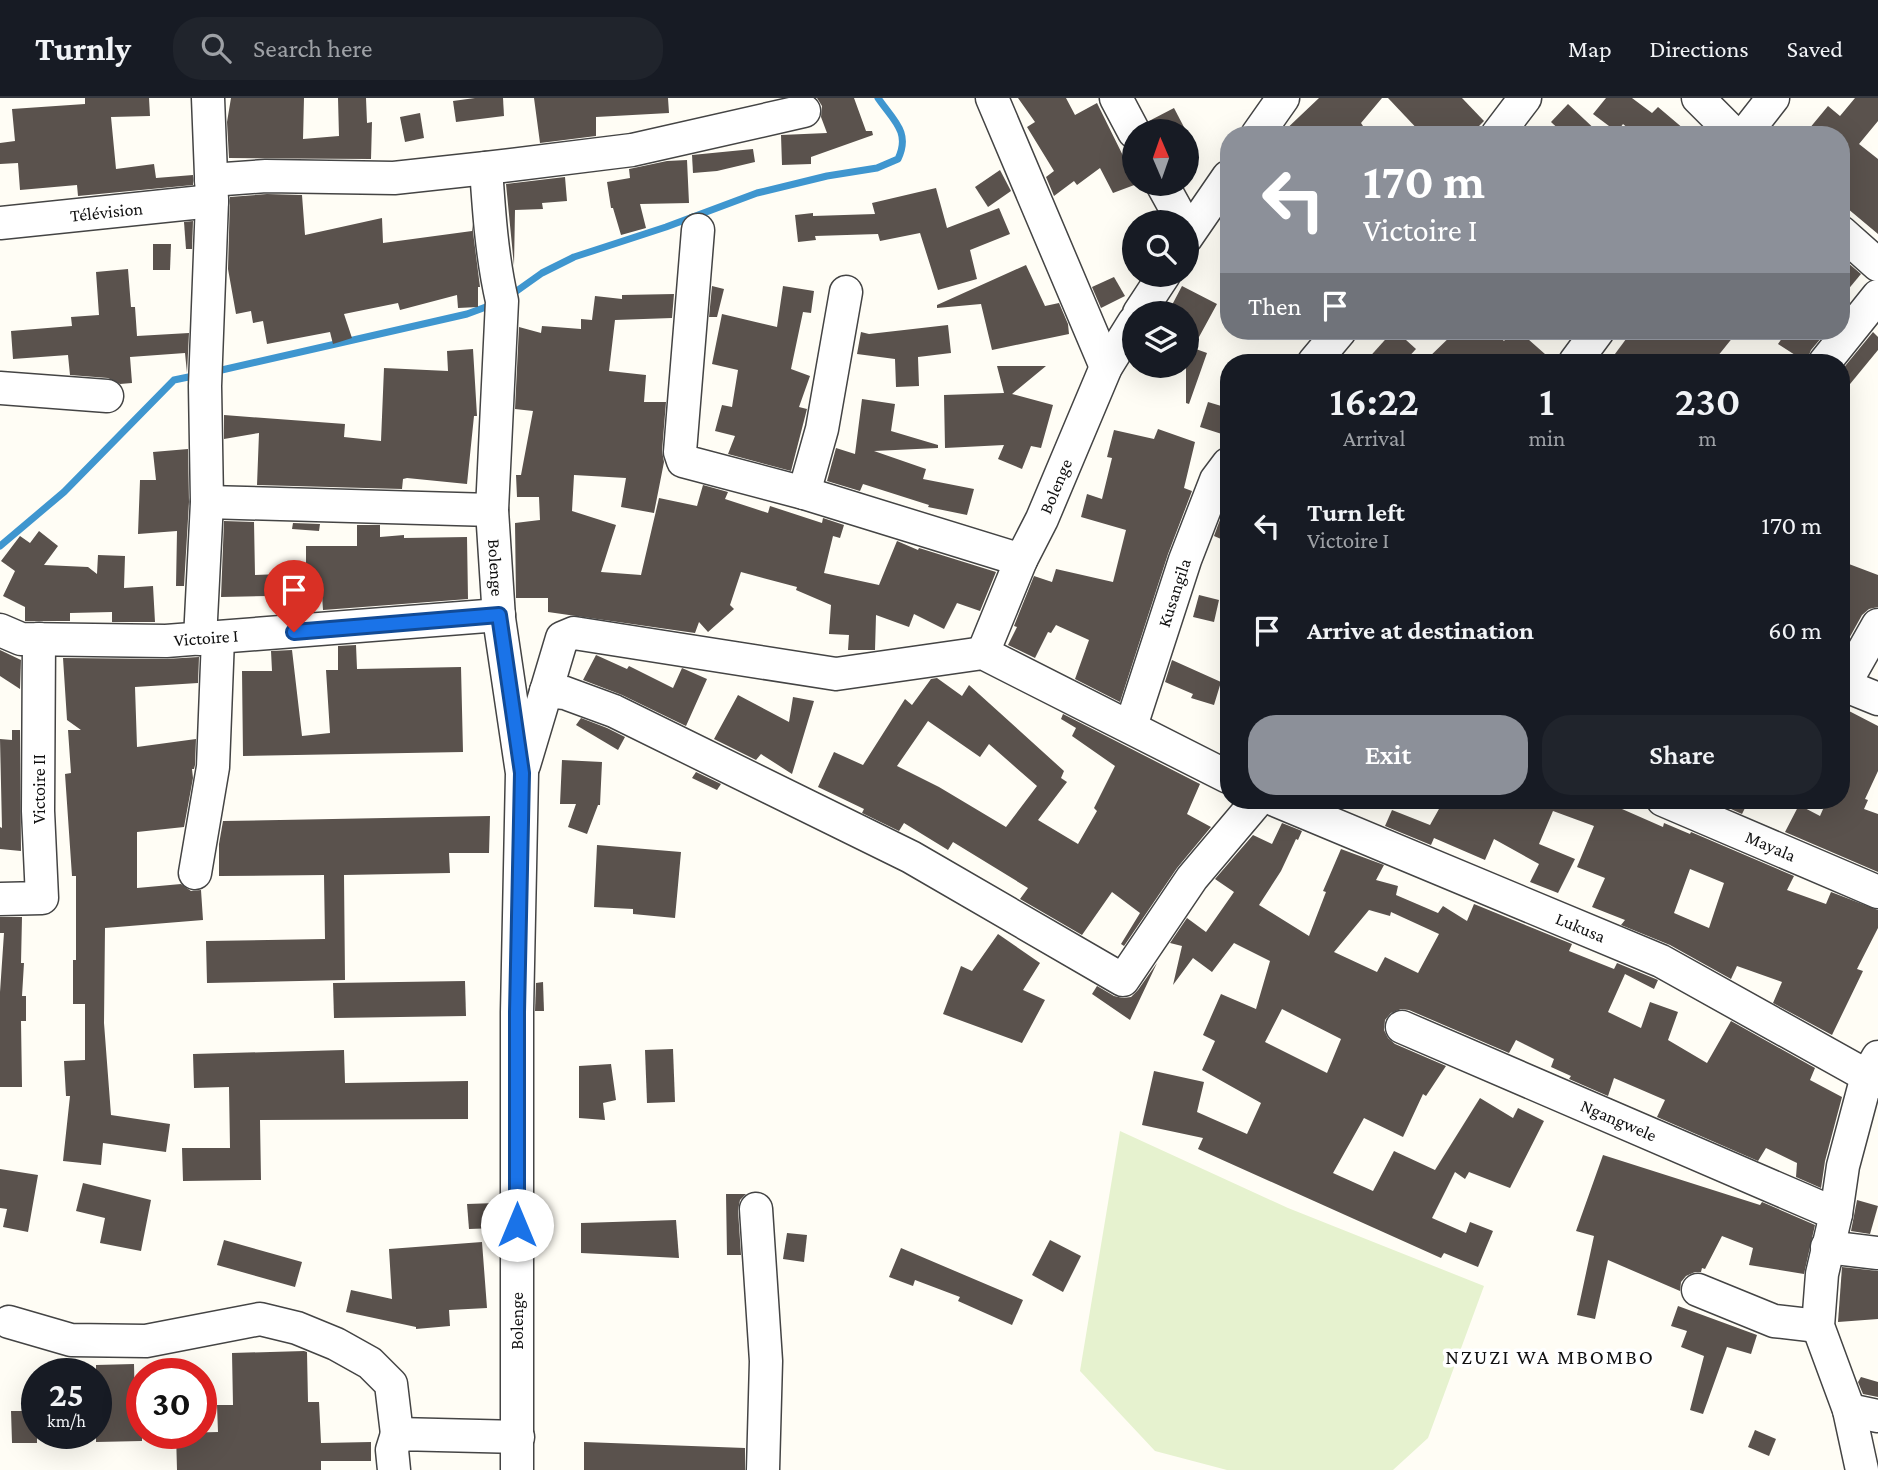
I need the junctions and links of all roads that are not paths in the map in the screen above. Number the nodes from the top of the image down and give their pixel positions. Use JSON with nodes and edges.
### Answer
{"nodes":[{"id":1,"x":208,"y":98,"type":"edge"},
{"id":2,"x":992,"y":98,"type":"edge"},
{"id":3,"x":1116,"y":98,"type":"edge"},
{"id":4,"x":1525,"y":98,"type":"edge"},
{"id":5,"x":1698,"y":98,"type":"edge"},
{"id":6,"x":1773,"y":98,"type":"edge"},
{"id":7,"x":1279,"y":100,"type":"edge"},
{"id":8,"x":749,"y":111,"type":"edge"},
{"id":9,"x":804,"y":111,"type":"dead end"},
{"id":10,"x":1127,"y":119,"type":"edge"},
{"id":11,"x":1263,"y":126,"type":"edge"},
{"id":12,"x":1504,"y":126,"type":"edge"},
{"id":13,"x":1726,"y":126,"type":"edge"},
{"id":14,"x":1751,"y":126,"type":"edge"},
{"id":15,"x":486,"y":168,"type":"junction"},
{"id":16,"x":1220,"y":187,"type":"edge"},
{"id":17,"x":211,"y":191,"type":"junction"},
{"id":18,"x":1199,"y":214,"type":"edge"},
{"id":19,"x":0,"y":223,"type":"edge"},
{"id":20,"x":698,"y":230,"type":"dead end"},
{"id":21,"x":1850,"y":240,"type":"edge"},
{"id":22,"x":1878,"y":265,"type":"edge"},
{"id":23,"x":846,"y":292,"type":"dead end"},
{"id":24,"x":1878,"y":296,"type":"edge"},
{"id":25,"x":1850,"y":331,"type":"edge"},
{"id":26,"x":1332,"y":340,"type":"edge"},
{"id":27,"x":1843,"y":340,"type":"edge"},
{"id":28,"x":1122,"y":341,"type":"edge"},
{"id":29,"x":1321,"y":354,"type":"edge"},
{"id":30,"x":1831,"y":354,"type":"edge"},
{"id":31,"x":1106,"y":367,"type":"junction"},
{"id":32,"x":0,"y":388,"type":"edge"},
{"id":33,"x":107,"y":396,"type":"dead end"},
{"id":34,"x":1220,"y":475,"type":"edge"},
{"id":35,"x":804,"y":493,"type":"junction"},
{"id":36,"x":207,"y":502,"type":"junction"},
{"id":37,"x":492,"y":510,"type":"junction"},
{"id":38,"x":1021,"y":559,"type":"junction"},
{"id":39,"x":499,"y":615,"type":"junction"},
{"id":40,"x":1878,"y":625,"type":"edge"},
{"id":41,"x":0,"y":630,"type":"edge"},
{"id":42,"x":209,"y":638,"type":"junction"},
{"id":43,"x":39,"y":639,"type":"junction"},
{"id":44,"x":983,"y":653,"type":"junction"},
{"id":45,"x":1850,"y":672,"type":"edge"},
{"id":46,"x":1850,"y":688,"type":"edge"},
{"id":47,"x":546,"y":691,"type":"junction"},
{"id":48,"x":1878,"y":699,"type":"edge"},
{"id":49,"x":1131,"y":726,"type":"junction"},
{"id":50,"x":522,"y":773,"type":"junction"},
{"id":51,"x":1220,"y":773,"type":"edge"},
{"id":52,"x":1250,"y":809,"type":"edge"},
{"id":53,"x":1297,"y":809,"type":"edge"},
{"id":54,"x":1684,"y":809,"type":"edge"},
{"id":55,"x":195,"y":873,"type":"dead end"},
{"id":56,"x":1878,"y":892,"type":"edge"},
{"id":57,"x":0,"y":899,"type":"edge"},
{"id":58,"x":1402,"y":1027,"type":"dead end"},
{"id":59,"x":1874,"y":1074,"type":"edge"},
{"id":60,"x":756,"y":1209,"type":"dead end"},
{"id":61,"x":1836,"y":1214,"type":"junction"},
{"id":62,"x":1827,"y":1247,"type":"junction"},
{"id":63,"x":1878,"y":1253,"type":"edge"},
{"id":64,"x":1698,"y":1290,"type":"dead end"},
{"id":65,"x":9,"y":1322,"type":"dead end"},
{"id":66,"x":1818,"y":1326,"type":"junction"},
{"id":67,"x":1863,"y":1413,"type":"edge"},
{"id":68,"x":397,"y":1434,"type":"junction"},
{"id":69,"x":517,"y":1437,"type":"junction"},
{"id":70,"x":394,"y":1470,"type":"edge"},
{"id":71,"x":517,"y":1470,"type":"edge"},
{"id":72,"x":763,"y":1470,"type":"edge"},
{"id":73,"x":1862,"y":1470,"type":"edge"}],
"edges":[{"from":1,"to":17,"type":"street"},
{"from":2,"to":31,"type":"street"},
{"from":3,"to":10,"type":"street"},
{"from":4,"to":12,"type":"street"},
{"from":5,"to":13,"type":"street"},
{"from":6,"to":14,"type":"street"},
{"from":7,"to":11,"type":"street"},
{"from":8,"to":9,"type":"street","name":"Télévision"},
{"from":8,"to":15,"type":"street","name":"Télévision"},
{"from":15,"to":17,"type":"street","name":"Télévision"},
{"from":15,"to":37,"type":"street","name":"Bolenge"},
{"from":16,"to":18,"type":"street"},
{"from":17,"to":19,"type":"street","name":"Télévision"},
{"from":17,"to":36,"type":"street"},
{"from":20,"to":35,"type":"street"},
{"from":21,"to":22,"type":"street"},
{"from":23,"to":35,"type":"street"},
{"from":24,"to":25,"type":"street"},
{"from":26,"to":29,"type":"street"},
{"from":27,"to":30,"type":"street"},
{"from":28,"to":31,"type":"street","name":"Bolenge"},
{"from":31,"to":38,"type":"street","name":"Bolenge"},
{"from":32,"to":33,"type":"street"},
{"from":34,"to":49,"type":"street","name":"Kusangila"},
{"from":35,"to":38,"type":"street"},
{"from":36,"to":37,"type":"street"},
{"from":36,"to":42,"type":"street"},
{"from":37,"to":39,"type":"street","name":"Bolenge"},
{"from":38,"to":44,"type":"street","name":"Bolenge"},
{"from":39,"to":42,"type":"street","name":"Victoire I"},
{"from":39,"to":50,"type":"street","name":"Bolenge"},
{"from":40,"to":45,"type":"street"},
{"from":41,"to":43,"type":"street","name":"Victoire I"},
{"from":42,"to":43,"type":"street","name":"Victoire I"},
{"from":42,"to":55,"type":"street"},
{"from":43,"to":57,"type":"street","name":"Victoire II"},
{"from":44,"to":47,"type":"street"},
{"from":44,"to":49,"type":"street"},
{"from":46,"to":48,"type":"street"},
{"from":47,"to":50,"type":"street"},
{"from":47,"to":52,"type":"street"},
{"from":49,"to":51,"type":"street"},
{"from":50,"to":69,"type":"street","name":"Bolenge"},
{"from":53,"to":59,"type":"street","name":"Lukusa"},
{"from":54,"to":56,"type":"street","name":"Mayala"},
{"from":58,"to":61,"type":"street","name":"Ngangwele"},
{"from":59,"to":61,"type":"street"},
{"from":60,"to":72,"type":"street"},
{"from":61,"to":62,"type":"street"},
{"from":62,"to":63,"type":"street"},
{"from":62,"to":66,"type":"street"},
{"from":64,"to":66,"type":"street"},
{"from":65,"to":68,"type":"street"},
{"from":66,"to":67,"type":"street"},
{"from":67,"to":73,"type":"street"},
{"from":68,"to":69,"type":"street"},
{"from":68,"to":70,"type":"street"},
{"from":69,"to":71,"type":"street","name":"Bolenge"}]}
